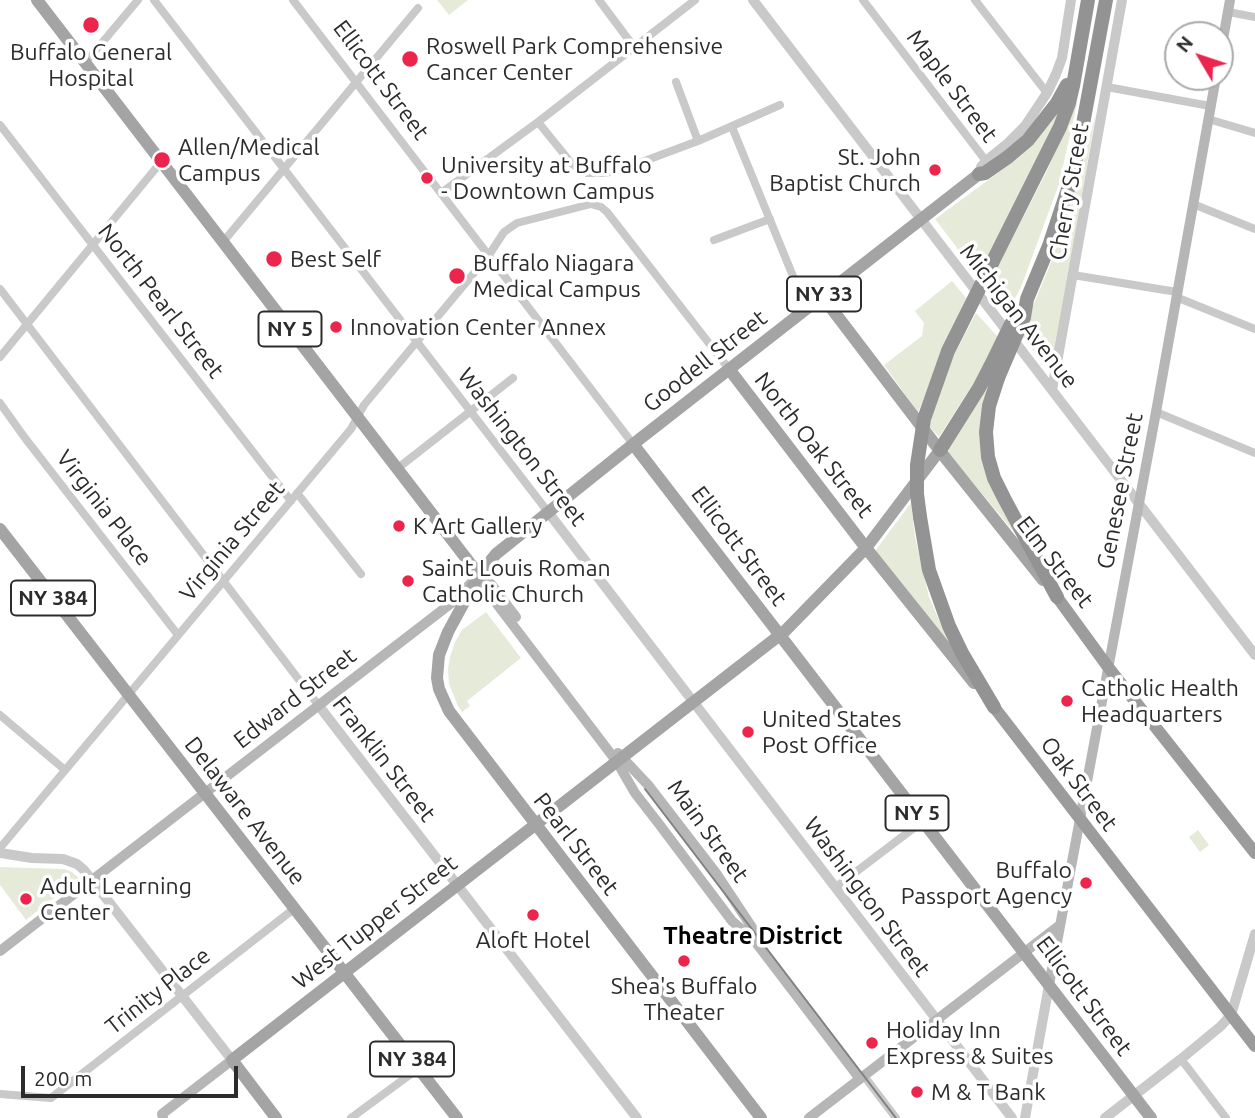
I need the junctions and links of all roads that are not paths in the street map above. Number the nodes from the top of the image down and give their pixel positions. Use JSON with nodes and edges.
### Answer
{"nodes":[{"id":1,"x":37,"y":0,"type":"edge"},
{"id":2,"x":138,"y":0,"type":"edge"},
{"id":3,"x":154,"y":0,"type":"edge"},
{"id":4,"x":293,"y":0,"type":"edge"},
{"id":5,"x":599,"y":0,"type":"edge"},
{"id":6,"x":695,"y":0,"type":"edge"},
{"id":7,"x":753,"y":0,"type":"edge"},
{"id":8,"x":863,"y":0,"type":"edge"},
{"id":9,"x":975,"y":0,"type":"edge"},
{"id":10,"x":1071,"y":0,"type":"edge"},
{"id":11,"x":1088,"y":0,"type":"edge"},
{"id":12,"x":1106,"y":0,"type":"edge"},
{"id":13,"x":1122,"y":0,"type":"edge"},
{"id":14,"x":1230,"y":0,"type":"edge"},
{"id":15,"x":418,"y":8,"type":"dead end"},
{"id":16,"x":1228,"y":12,"type":"junction"},
{"id":17,"x":1255,"y":17,"type":"edge"},
{"id":18,"x":1226,"y":21,"type":"edge"},
{"id":19,"x":1081,"y":41,"type":"junction"},
{"id":20,"x":634,"y":47,"type":"junction"},
{"id":21,"x":85,"y":63,"type":"junction"},
{"id":22,"x":356,"y":82,"type":"junction"},
{"id":23,"x":676,"y":82,"type":"dead end"},
{"id":24,"x":1107,"y":87,"type":"junction"},
{"id":25,"x":1213,"y":91,"type":"edge"},
{"id":26,"x":1047,"y":93,"type":"junction"},
{"id":27,"x":780,"y":105,"type":"dead end"},
{"id":28,"x":1210,"y":106,"type":"junction"},
{"id":29,"x":1208,"y":119,"type":"junction"},
{"id":30,"x":538,"y":122,"type":"junction"},
{"id":31,"x":0,"y":125,"type":"edge"},
{"id":32,"x":732,"y":127,"type":"junction"},
{"id":33,"x":1255,"y":133,"type":"edge"},
{"id":34,"x":698,"y":141,"type":"junction"},
{"id":35,"x":161,"y":162,"type":"junction"},
{"id":36,"x":982,"y":167,"type":"junction"},
{"id":37,"x":284,"y":169,"type":"junction"},
{"id":38,"x":441,"y":193,"type":"junction"},
{"id":39,"x":1193,"y":204,"type":"junction"},
{"id":40,"x":770,"y":219,"type":"junction"},
{"id":41,"x":920,"y":219,"type":"junction"},
{"id":42,"x":1255,"y":229,"type":"edge"},
{"id":43,"x":714,"y":240,"type":"dead end"},
{"id":44,"x":223,"y":242,"type":"junction"},
{"id":45,"x":93,"y":244,"type":"junction"},
{"id":46,"x":489,"y":255,"type":"junction"},
{"id":47,"x":1073,"y":275,"type":"junction"},
{"id":48,"x":0,"y":289,"type":"edge"},
{"id":49,"x":1177,"y":295,"type":"junction"},
{"id":50,"x":822,"y":296,"type":"junction"},
{"id":51,"x":806,"y":309,"type":"junction"},
{"id":52,"x":28,"y":324,"type":"junction"},
{"id":53,"x":1255,"y":329,"type":"edge"},
{"id":54,"x":416,"y":341,"type":"junction"},
{"id":55,"x":0,"y":357,"type":"edge"},
{"id":56,"x":729,"y":369,"type":"junction"},
{"id":57,"x":994,"y":372,"type":"junction"},
{"id":58,"x":513,"y":378,"type":"dead end"},
{"id":59,"x":1052,"y":390,"type":"junction"},
{"id":60,"x":0,"y":403,"type":"edge"},
{"id":61,"x":470,"y":411,"type":"junction"},
{"id":62,"x":1156,"y":412,"type":"junction"},
{"id":63,"x":357,"y":417,"type":"junction"},
{"id":64,"x":633,"y":444,"type":"junction"},
{"id":65,"x":940,"y":450,"type":"junction"},
{"id":66,"x":1255,"y":453,"type":"edge"},
{"id":67,"x":398,"y":468,"type":"junction"},
{"id":68,"x":297,"y":493,"type":"junction"},
{"id":69,"x":290,"y":501,"type":"junction"},
{"id":70,"x":1139,"y":504,"type":"junction"},
{"id":71,"x":548,"y":512,"type":"junction"},
{"id":72,"x":0,"y":529,"type":"edge"},
{"id":73,"x":866,"y":548,"type":"junction"},
{"id":74,"x":361,"y":574,"type":"dead end"},
{"id":75,"x":479,"y":575,"type":"junction"},
{"id":76,"x":224,"y":580,"type":"junction"},
{"id":77,"x":1057,"y":597,"type":"junction"},
{"id":78,"x":178,"y":635,"type":"junction"},
{"id":79,"x":780,"y":635,"type":"junction"},
{"id":80,"x":1255,"y":655,"type":"edge"},
{"id":81,"x":1108,"y":667,"type":"junction"},
{"id":82,"x":128,"y":694,"type":"junction"},
{"id":83,"x":694,"y":702,"type":"junction"},
{"id":84,"x":319,"y":706,"type":"junction"},
{"id":85,"x":994,"y":707,"type":"junction"},
{"id":86,"x":0,"y":715,"type":"edge"},
{"id":87,"x":620,"y":760,"type":"junction"},
{"id":88,"x":65,"y":770,"type":"junction"},
{"id":89,"x":205,"y":793,"type":"junction"},
{"id":90,"x":1080,"y":820,"type":"junction"},
{"id":91,"x":923,"y":821,"type":"junction"},
{"id":92,"x":535,"y":825,"type":"junction"},
{"id":93,"x":0,"y":848,"type":"edge"},
{"id":94,"x":0,"y":853,"type":"edge"},
{"id":95,"x":1255,"y":853,"type":"edge"},
{"id":96,"x":93,"y":880,"type":"junction"},
{"id":97,"x":458,"y":886,"type":"junction"},
{"id":98,"x":836,"y":887,"type":"junction"},
{"id":99,"x":295,"y":908,"type":"junction"},
{"id":100,"x":1060,"y":925,"type":"junction"},
{"id":101,"x":1255,"y":934,"type":"edge"},
{"id":102,"x":0,"y":951,"type":"edge"},
{"id":103,"x":1024,"y":953,"type":"junction"},
{"id":104,"x":345,"y":972,"type":"junction"},
{"id":105,"x":1049,"y":985,"type":"junction"},
{"id":106,"x":183,"y":996,"type":"junction"},
{"id":107,"x":1231,"y":1016,"type":"junction"},
{"id":108,"x":937,"y":1020,"type":"junction"},
{"id":109,"x":1255,"y":1046,"type":"edge"},
{"id":110,"x":1181,"y":1059,"type":"junction"},
{"id":111,"x":232,"y":1060,"type":"junction"},
{"id":112,"x":419,"y":1068,"type":"junction"},
{"id":113,"x":861,"y":1078,"type":"junction"},
{"id":114,"x":0,"y":1094,"type":"edge"},
{"id":115,"x":1134,"y":1096,"type":"junction"},
{"id":116,"x":160,"y":1117,"type":"edge"},
{"id":117,"x":276,"y":1118,"type":"edge"},
{"id":118,"x":351,"y":1118,"type":"edge"},
{"id":119,"x":457,"y":1118,"type":"edge"},
{"id":120,"x":637,"y":1118,"type":"edge"},
{"id":121,"x":761,"y":1118,"type":"edge"},
{"id":122,"x":809,"y":1118,"type":"edge"},
{"id":123,"x":890,"y":1118,"type":"edge"},
{"id":124,"x":896,"y":1118,"type":"edge"},
{"id":125,"x":1012,"y":1118,"type":"edge"},
{"id":126,"x":1025,"y":1118,"type":"edge"},
{"id":127,"x":1105,"y":1118,"type":"edge"},
{"id":128,"x":1151,"y":1118,"type":"edge"},
{"id":129,"x":1226,"y":1118,"type":"edge"}],
"edges":[{"from":1,"to":21,"type":"main road","number":"NY 5"},
{"from":2,"to":21,"type":"street"},
{"from":3,"to":37,"type":"street","name":"Washington Street"},
{"from":4,"to":22,"type":"street","name":"Ellicott Street"},
{"from":5,"to":20,"type":"street"},
{"from":6,"to":20,"type":"street"},
{"from":7,"to":41,"type":"street","name":"Michigan Avenue"},
{"from":8,"to":36,"type":"street","name":"Maple Street"},
{"from":9,"to":26,"type":"street"},
{"from":10,"to":26,"type":"street","name":"Goodell Street"},
{"from":11,"to":19,"type":"highway","number":"NY 33"},
{"from":12,"to":57,"type":"highway","bridge":true},
{"from":13,"to":24,"type":"street","name":"Cherry Street"},
{"from":14,"to":16,"type":"main road"},
{"from":15,"to":22,"type":"street"},
{"from":16,"to":17,"type":"street"},
{"from":16,"to":18,"type":"main road"},
{"from":19,"to":36,"type":"highway","number":"NY 33"},
{"from":19,"to":85,"type":"highway","bridge":true},
{"from":20,"to":30,"type":"street"},
{"from":21,"to":35,"type":"main road","number":"NY 5"},
{"from":22,"to":37,"type":"street"},
{"from":22,"to":38,"type":"street","name":"Ellicott Street"},
{"from":23,"to":34,"type":"street"},
{"from":24,"to":28,"type":"street"},
{"from":24,"to":47,"type":"street","name":"Cherry Street"},
{"from":25,"to":28,"type":"main road","name":"Genesee Street"},
{"from":26,"to":36,"type":"street","name":"Goodell Street"},
{"from":27,"to":32,"type":"street"},
{"from":28,"to":29,"type":"main road","name":"Genesee Street"},
{"from":29,"to":33,"type":"street"},
{"from":29,"to":39,"type":"main road","name":"Genesee Street"},
{"from":30,"to":34,"type":"street"},
{"from":30,"to":38,"type":"street"},
{"from":31,"to":45,"type":"street","name":"North Pearl Street"},
{"from":32,"to":34,"type":"street"},
{"from":32,"to":40,"type":"street"},
{"from":35,"to":44,"type":"main road","number":"NY 5"},
{"from":35,"to":45,"type":"street"},
{"from":36,"to":41,"type":"main road","name":"Goodell Street","number":"NY 33"},
{"from":37,"to":44,"type":"street"},
{"from":37,"to":54,"type":"street","name":"Washington Street"},
{"from":38,"to":46,"type":"street","name":"Ellicott Street"},
{"from":39,"to":42,"type":"street"},
{"from":39,"to":49,"type":"main road","name":"Genesee Street"},
{"from":40,"to":43,"type":"street"},
{"from":40,"to":51,"type":"street"},
{"from":41,"to":50,"type":"main road","name":"Goodell Street","number":"NY 33"},
{"from":41,"to":59,"type":"street","name":"Michigan Avenue"},
{"from":44,"to":63,"type":"main road","number":"NY 5"},
{"from":45,"to":52,"type":"street"},
{"from":45,"to":69,"type":"street","name":"North Pearl Street"},
{"from":46,"to":54,"type":"street","name":"Virginia Street"},
{"from":46,"to":56,"type":"street","name":"North Oak Street"},
{"from":46,"to":64,"type":"street","name":"Ellicott Street"},
{"from":47,"to":49,"type":"street"},
{"from":47,"to":59,"type":"street","name":"Cherry Street"},
{"from":48,"to":52,"type":"street","name":"Franklin Street"},
{"from":49,"to":53,"type":"street"},
{"from":49,"to":62,"type":"main road","name":"Genesee Street"},
{"from":50,"to":51,"type":"main road","name":"Goodell Street","number":"NY 33"},
{"from":50,"to":65,"type":"main road","name":"Elm Street"},
{"from":51,"to":56,"type":"main road","name":"Goodell Street","number":"NY 33"},
{"from":52,"to":55,"type":"street"},
{"from":52,"to":76,"type":"street","name":"Franklin Street"},
{"from":54,"to":61,"type":"street","name":"Washington Street"},
{"from":54,"to":63,"type":"street","name":"Virginia Street"},
{"from":56,"to":64,"type":"main road","name":"Goodell Street","number":"NY 33"},
{"from":56,"to":73,"type":"main road","name":"North Oak Street"},
{"from":57,"to":65,"type":"highway"},
{"from":57,"to":77,"type":"highway"},
{"from":58,"to":61,"type":"street"},
{"from":59,"to":70,"type":"street","name":"Michigan Avenue"},
{"from":60,"to":78,"type":"street","name":"Virginia Place"},
{"from":61,"to":67,"type":"street"},
{"from":61,"to":71,"type":"street","name":"Washington Street"},
{"from":62,"to":66,"type":"street"},
{"from":62,"to":70,"type":"main road","name":"Genesee Street"},
{"from":63,"to":67,"type":"main road","number":"NY 5"},
{"from":63,"to":68,"type":"street","name":"Virginia Street"},
{"from":64,"to":71,"type":"main road","name":"Goodell Street"},
{"from":64,"to":79,"type":"main road","name":"Ellicott Street","number":"NY 5"},
{"from":65,"to":73,"type":"main road","name":"West Tupper Street"},
{"from":65,"to":77,"type":"main road","name":"Elm Street"},
{"from":67,"to":75,"type":"main road","number":"NY 5"},
{"from":68,"to":69,"type":"street","name":"Virginia Street"},
{"from":68,"to":74,"type":"street"},
{"from":69,"to":76,"type":"street","name":"Virginia Street"},
{"from":70,"to":80,"type":"street","name":"Michigan Avenue"},
{"from":70,"to":81,"type":"main road","name":"Genesee Street"},
{"from":71,"to":75,"type":"main road","name":"Goodell Street"},
{"from":71,"to":83,"type":"street","name":"Washington Street"},
{"from":72,"to":82,"type":"main road","name":"Delaware Avenue","number":"NY 384"},
{"from":73,"to":79,"type":"main road","name":"West Tupper Street"},
{"from":73,"to":85,"type":"main road","name":"Oak Street"},
{"from":75,"to":84,"type":"main road","name":"Edward Street"},
{"from":75,"to":87,"type":"main road"},
{"from":75,"to":92,"type":"main road","name":"Pearl Street"},
{"from":76,"to":78,"type":"street","name":"Virginia Street"},
{"from":76,"to":84,"type":"street","name":"Franklin Street"},
{"from":77,"to":81,"type":"highway","name":"Elm Street"},
{"from":78,"to":82,"type":"street","name":"Virginia Street"},
{"from":79,"to":83,"type":"main road","name":"West Tupper Street"},
{"from":79,"to":91,"type":"main road","name":"Ellicott Street","number":"NY 5"},
{"from":81,"to":90,"type":"main road","name":"Genesee Street"},
{"from":81,"to":95,"type":"highway","name":"Elm Street"},
{"from":82,"to":88,"type":"street","name":"Virginia Street"},
{"from":82,"to":89,"type":"main road","name":"Delaware Avenue","number":"NY 384"},
{"from":83,"to":87,"type":"main road","name":"West Tupper Street"},
{"from":83,"to":98,"type":"street","name":"Washington Street"},
{"from":84,"to":89,"type":"main road","name":"Edward Street"},
{"from":84,"to":97,"type":"street","name":"Franklin Street"},
{"from":85,"to":90,"type":"highway","name":"Oak Street"},
{"from":86,"to":88,"type":"street"},
{"from":87,"to":92,"type":"main road","name":"West Tupper Street"},
{"from":87,"to":113,"type":"main road","name":"Main Street"},
{"from":87,"to":113,"type":"main road","name":"Main Street"},
{"from":88,"to":93,"type":"street","name":"Virginia Street"},
{"from":89,"to":96,"type":"main road","name":"Edward Street"},
{"from":89,"to":99,"type":"main road","name":"Delaware Avenue","number":"NY 384"},
{"from":90,"to":100,"type":"main road","name":"Genesee Street"},
{"from":90,"to":107,"type":"highway","name":"Oak Street"},
{"from":91,"to":98,"type":"street"},
{"from":91,"to":103,"type":"main road","name":"Ellicott Street","number":"NY 5"},
{"from":92,"to":97,"type":"main road","name":"West Tupper Street"},
{"from":92,"to":121,"type":"main road","name":"Pearl Street"},
{"from":94,"to":96,"type":"street"},
{"from":96,"to":102,"type":"main road","name":"Edward Street"},
{"from":96,"to":106,"type":"street"},
{"from":97,"to":104,"type":"main road","name":"West Tupper Street"},
{"from":97,"to":120,"type":"street","name":"Franklin Street"},
{"from":98,"to":108,"type":"street","name":"Washington Street"},
{"from":99,"to":104,"type":"main road","name":"Delaware Avenue","number":"NY 384"},
{"from":99,"to":106,"type":"street","name":"Trinity Place"},
{"from":100,"to":103,"type":"main road"},
{"from":100,"to":105,"type":"main road","name":"Genesee Street"},
{"from":101,"to":107,"type":"street"},
{"from":103,"to":105,"type":"main road","name":"Ellicott Street","number":"NY 5"},
{"from":103,"to":108,"type":"main road"},
{"from":104,"to":111,"type":"main road","name":"West Tupper Street"},
{"from":104,"to":112,"type":"main road","name":"Delaware Avenue","number":"NY 384"},
{"from":105,"to":115,"type":"main road","name":"Ellicott Street","number":"NY 5"},
{"from":105,"to":126,"type":"street","name":"Genesee Street"},
{"from":106,"to":111,"type":"street"},
{"from":106,"to":114,"type":"street","name":"Trinity Place"},
{"from":107,"to":109,"type":"highway","name":"Oak Street"},
{"from":107,"to":110,"type":"street"},
{"from":108,"to":113,"type":"main road"},
{"from":108,"to":125,"type":"street","name":"Washington Street"},
{"from":110,"to":115,"type":"street"},
{"from":110,"to":129,"type":"street"},
{"from":111,"to":116,"type":"main road","name":"West Tupper Street"},
{"from":111,"to":117,"type":"main road"},
{"from":112,"to":118,"type":"street"},
{"from":112,"to":119,"type":"main road","name":"Delaware Avenue","number":"NY 384"},
{"from":113,"to":122,"type":"main road"},
{"from":113,"to":123,"type":"street","name":"Main Street"},
{"from":113,"to":124,"type":"street","name":"Main Street"},
{"from":115,"to":127,"type":"street"},
{"from":115,"to":128,"type":"main road","name":"Ellicott Street","number":"NY 5"}]}
